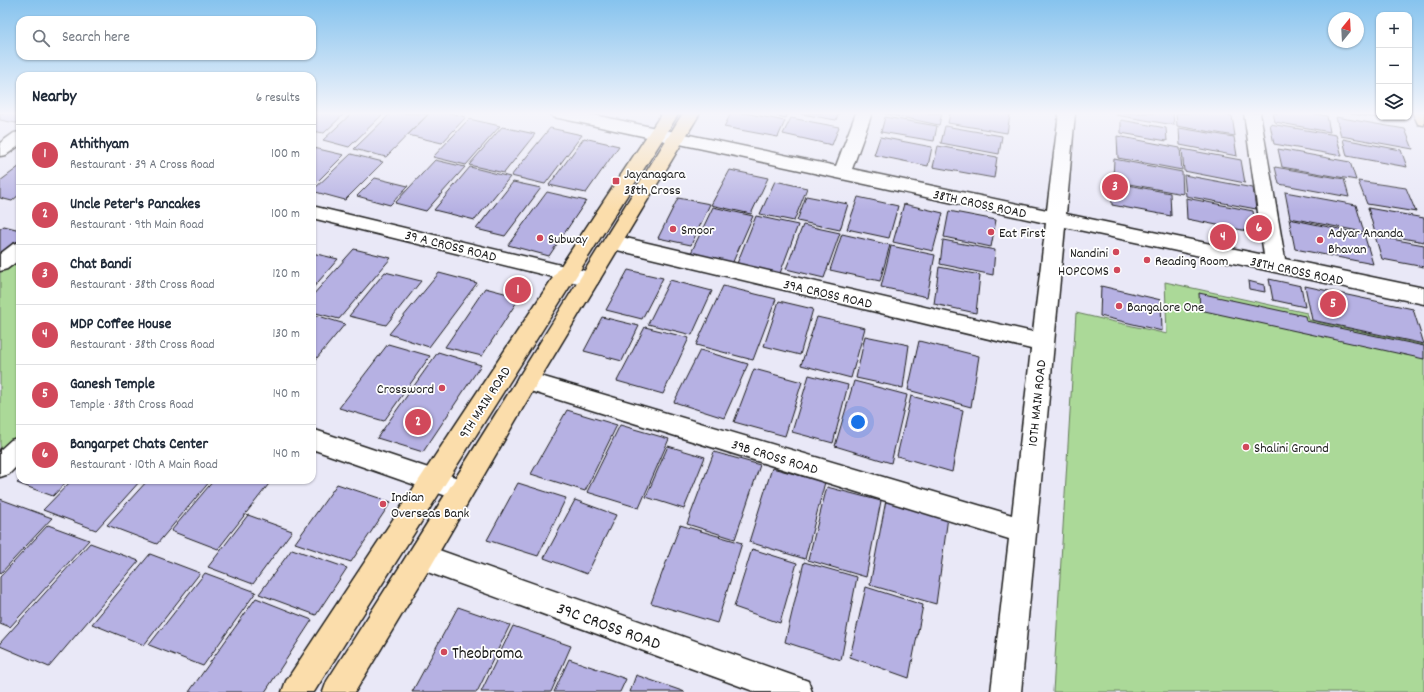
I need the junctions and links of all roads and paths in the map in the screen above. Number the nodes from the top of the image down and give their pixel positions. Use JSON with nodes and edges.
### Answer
{"nodes":[{"id":1,"x":662,"y":145,"type":"edge"},
{"id":2,"x":663,"y":145,"type":"edge"},
{"id":3,"x":712,"y":145,"type":"edge"},
{"id":4,"x":852,"y":145,"type":"edge"},
{"id":5,"x":1064,"y":145,"type":"edge"},
{"id":6,"x":1257,"y":145,"type":"edge"},
{"id":7,"x":842,"y":173,"type":"junction"},
{"id":8,"x":316,"y":213,"type":"edge"},
{"id":9,"x":1057,"y":220,"type":"junction"},
{"id":10,"x":613,"y":242,"type":"junction"},
{"id":11,"x":16,"y":251,"type":"edge"},
{"id":12,"x":0,"y":264,"type":"edge"},
{"id":13,"x":1276,"y":265,"type":"junction"},
{"id":14,"x":579,"y":276,"type":"junction"},
{"id":15,"x":1424,"y":296,"type":"edge"},
{"id":16,"x":1042,"y":344,"type":"junction"},
{"id":17,"x":527,"y":381,"type":"junction"},
{"id":18,"x":316,"y":440,"type":"edge"},
{"id":19,"x":16,"y":451,"type":"edge"},
{"id":20,"x":0,"y":466,"type":"edge"},
{"id":21,"x":432,"y":480,"type":"junction"},
{"id":22,"x":461,"y":490,"type":"junction"},
{"id":23,"x":1023,"y":531,"type":"junction"},
{"id":24,"x":422,"y":557,"type":"junction"},
{"id":25,"x":298,"y":692,"type":"edge"},
{"id":26,"x":338,"y":692,"type":"edge"},
{"id":27,"x":797,"y":692,"type":"edge"},
{"id":28,"x":1006,"y":692,"type":"edge"}],
"edges":[{"from":1,"to":14,"type":"main road","name":"9TH MAIN ROAD"},
{"from":2,"to":10,"type":"main road","name":"9TH MAIN ROAD"},
{"from":3,"to":7,"type":"street","name":"38TH CROSS ROAD"},
{"from":4,"to":7,"type":"street"},
{"from":5,"to":9,"type":"street","name":"10TH MAIN ROAD"},
{"from":6,"to":13,"type":"street"},
{"from":7,"to":9,"type":"street","name":"38TH CROSS ROAD"},
{"from":8,"to":14,"type":"street","name":"39 A CROSS ROAD"},
{"from":9,"to":13,"type":"street","name":"38TH CROSS ROAD"},
{"from":9,"to":16,"type":"street","name":"10TH MAIN ROAD"},
{"from":10,"to":14,"type":"main road","name":"9TH MAIN ROAD"},
{"from":10,"to":16,"type":"street","name":"39A CROSS ROAD"},
{"from":11,"to":12,"type":"street"},
{"from":13,"to":15,"type":"street","name":"38TH CROSS ROAD"},
{"from":14,"to":17,"type":"main road","name":"9TH MAIN ROAD"},
{"from":14,"to":21,"type":"main road","name":"9TH MAIN ROAD"},
{"from":16,"to":23,"type":"street","name":"10TH MAIN ROAD"},
{"from":17,"to":22,"type":"main road","name":"9TH MAIN ROAD"},
{"from":17,"to":23,"type":"street","name":"39B CROSS ROAD"},
{"from":18,"to":21,"type":"street"},
{"from":19,"to":20,"type":"street"},
{"from":21,"to":22,"type":"street"},
{"from":21,"to":25,"type":"main road","name":"9TH MAIN ROAD"},
{"from":22,"to":24,"type":"main road","name":"9TH MAIN ROAD"},
{"from":23,"to":28,"type":"street","name":"10TH MAIN ROAD"},
{"from":24,"to":26,"type":"main road","name":"9TH MAIN ROAD"},
{"from":24,"to":27,"type":"street","name":"39C CROSS ROAD"}]}
